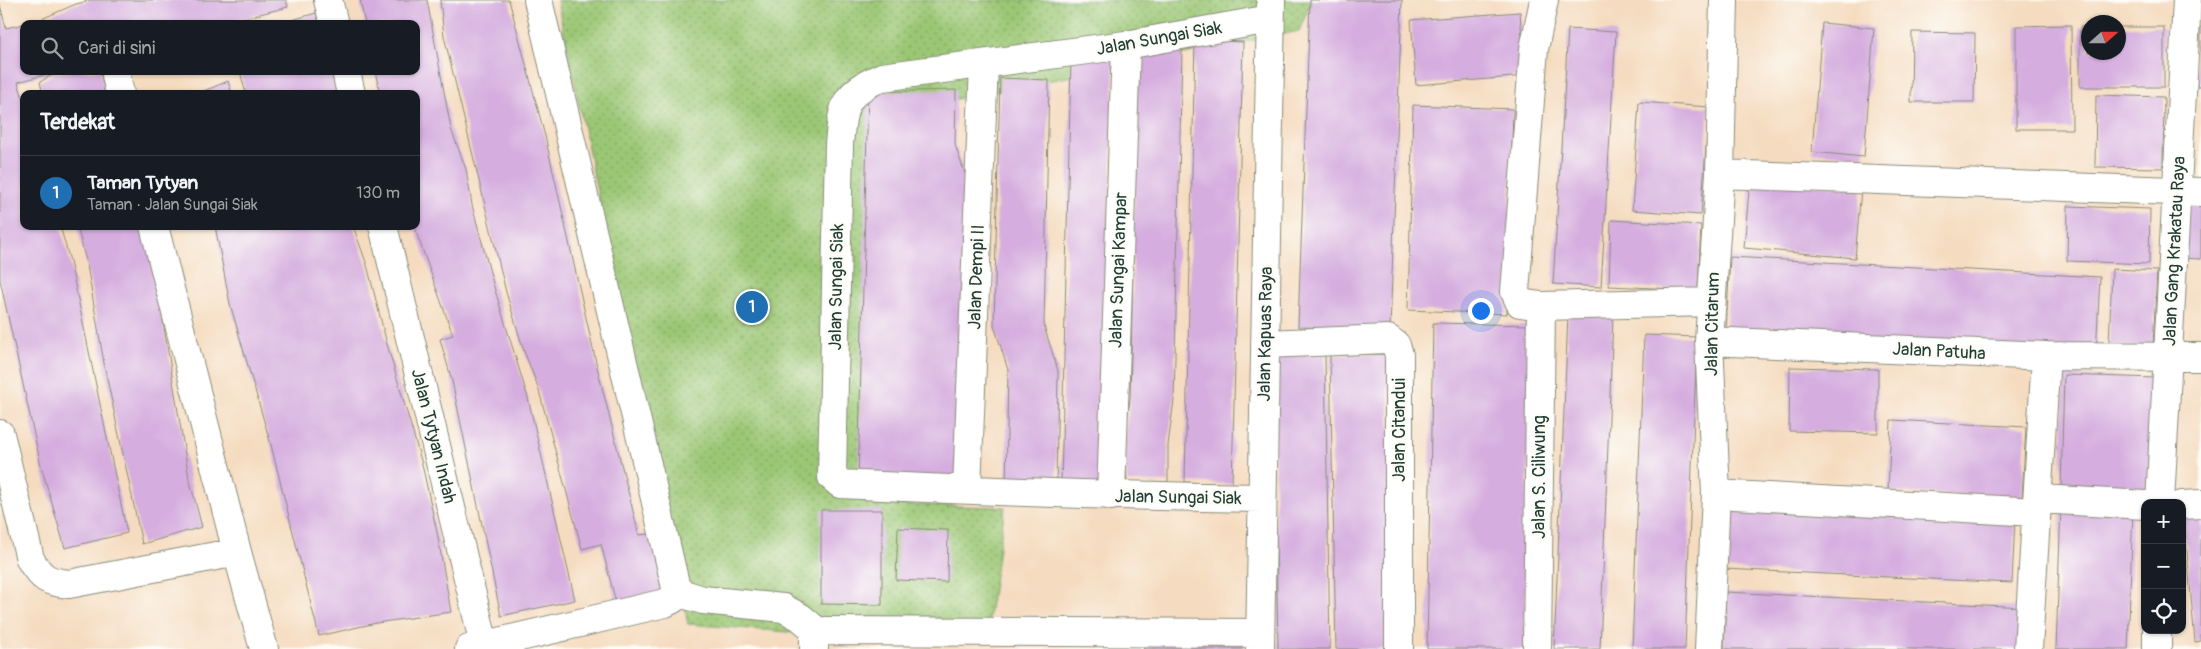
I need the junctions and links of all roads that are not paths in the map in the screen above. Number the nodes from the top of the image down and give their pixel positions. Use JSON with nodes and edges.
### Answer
{"nodes":[{"id":1,"x":328,"y":0,"type":"edge"},
{"id":2,"x":538,"y":0,"type":"edge"},
{"id":3,"x":1544,"y":0,"type":"edge"},
{"id":4,"x":1724,"y":0,"type":"edge"},
{"id":5,"x":2187,"y":0,"type":"edge"},
{"id":6,"x":1271,"y":9,"type":"edge"},
{"id":7,"x":333,"y":20,"type":"edge"},
{"id":8,"x":1126,"y":45,"type":"junction"},
{"id":9,"x":984,"y":64,"type":"junction"},
{"id":10,"x":347,"y":75,"type":"edge"},
{"id":11,"x":350,"y":90,"type":"edge"},
{"id":12,"x":1720,"y":174,"type":"junction"},
{"id":13,"x":2189,"y":192,"type":"edge"},
{"id":14,"x":155,"y":230,"type":"edge"},
{"id":15,"x":384,"y":230,"type":"edge"},
{"id":16,"x":1711,"y":302,"type":"junction"},
{"id":17,"x":1541,"y":306,"type":"junction"},
{"id":18,"x":1709,"y":341,"type":"junction"},
{"id":19,"x":1265,"y":344,"type":"junction"},
{"id":20,"x":2168,"y":355,"type":"junction"},
{"id":21,"x":2046,"y":356,"type":"junction"},
{"id":22,"x":2201,"y":357,"type":"edge"},
{"id":23,"x":0,"y":434,"type":"edge"},
{"id":24,"x":967,"y":490,"type":"junction"},
{"id":25,"x":1716,"y":494,"type":"junction"},
{"id":26,"x":1111,"y":496,"type":"junction"},
{"id":27,"x":1262,"y":498,"type":"junction"},
{"id":28,"x":2160,"y":499,"type":"edge"},
{"id":29,"x":2201,"y":504,"type":"edge"},
{"id":30,"x":2037,"y":505,"type":"junction"},
{"id":31,"x":2141,"y":505,"type":"edge"},
{"id":32,"x":2186,"y":505,"type":"edge"},
{"id":33,"x":237,"y":552,"type":"junction"},
{"id":34,"x":677,"y":592,"type":"junction"},
{"id":35,"x":2157,"y":634,"type":"edge"},
{"id":36,"x":816,"y":641,"type":"edge"},
{"id":37,"x":1260,"y":641,"type":"edge"},
{"id":38,"x":480,"y":648,"type":"edge"},
{"id":39,"x":264,"y":649,"type":"edge"},
{"id":40,"x":1399,"y":649,"type":"edge"},
{"id":41,"x":1537,"y":649,"type":"edge"},
{"id":42,"x":1709,"y":649,"type":"edge"},
{"id":43,"x":2028,"y":649,"type":"edge"},
{"id":44,"x":2157,"y":649,"type":"edge"}],
"edges":[{"from":1,"to":7,"type":"street"},
{"from":2,"to":34,"type":"street"},
{"from":3,"to":17,"type":"street"},
{"from":4,"to":12,"type":"street","name":"Jalan Citarum"},
{"from":5,"to":13,"type":"street","name":"Jalan Gang Krakatau Raya"},
{"from":6,"to":8,"type":"street","name":"Jalan Sungai Siak"},
{"from":6,"to":19,"type":"street","name":"Jalan Kapuas Raya"},
{"from":8,"to":9,"type":"street","name":"Jalan Sungai Siak"},
{"from":8,"to":26,"type":"street","name":"Jalan Sungai Kampar"},
{"from":9,"to":24,"type":"street","name":"Jalan Dempi II"},
{"from":9,"to":24,"type":"street","name":"Jalan Sungai Siak"},
{"from":10,"to":11,"type":"street"},
{"from":12,"to":13,"type":"street"},
{"from":12,"to":16,"type":"street","name":"Jalan Citarum"},
{"from":13,"to":20,"type":"street","name":"Jalan Gang Krakatau Raya"},
{"from":14,"to":33,"type":"street"},
{"from":15,"to":38,"type":"street","name":"Jalan Tytyan Indah"},
{"from":16,"to":17,"type":"street"},
{"from":16,"to":18,"type":"street","name":"Jalan Citarum"},
{"from":17,"to":41,"type":"street","name":"Jalan S. Ciliwung"},
{"from":18,"to":21,"type":"street","name":"Jalan Patuha"},
{"from":18,"to":25,"type":"street","name":"Jalan Citarum"},
{"from":19,"to":27,"type":"street","name":"Jalan Kapuas Raya"},
{"from":19,"to":40,"type":"street","name":"Jalan Citandui"},
{"from":20,"to":21,"type":"street","name":"Jalan Patuha"},
{"from":20,"to":22,"type":"street","name":"Jalan Patuha"},
{"from":20,"to":28,"type":"street","name":"Jalan Gang Krakatau Raya"},
{"from":21,"to":30,"type":"street"},
{"from":23,"to":33,"type":"street"},
{"from":24,"to":26,"type":"street","name":"Jalan Sungai Siak"},
{"from":25,"to":30,"type":"street"},
{"from":25,"to":42,"type":"street","name":"Jalan Citarum"},
{"from":26,"to":27,"type":"street","name":"Jalan Sungai Siak"},
{"from":27,"to":37,"type":"street","name":"Jalan Kapuas Raya"},
{"from":29,"to":32,"type":"street"},
{"from":30,"to":31,"type":"street"},
{"from":30,"to":43,"type":"street"},
{"from":33,"to":39,"type":"street"},
{"from":34,"to":36,"type":"street"},
{"from":34,"to":38,"type":"street"},
{"from":35,"to":44,"type":"street"},
{"from":36,"to":37,"type":"street"}]}
